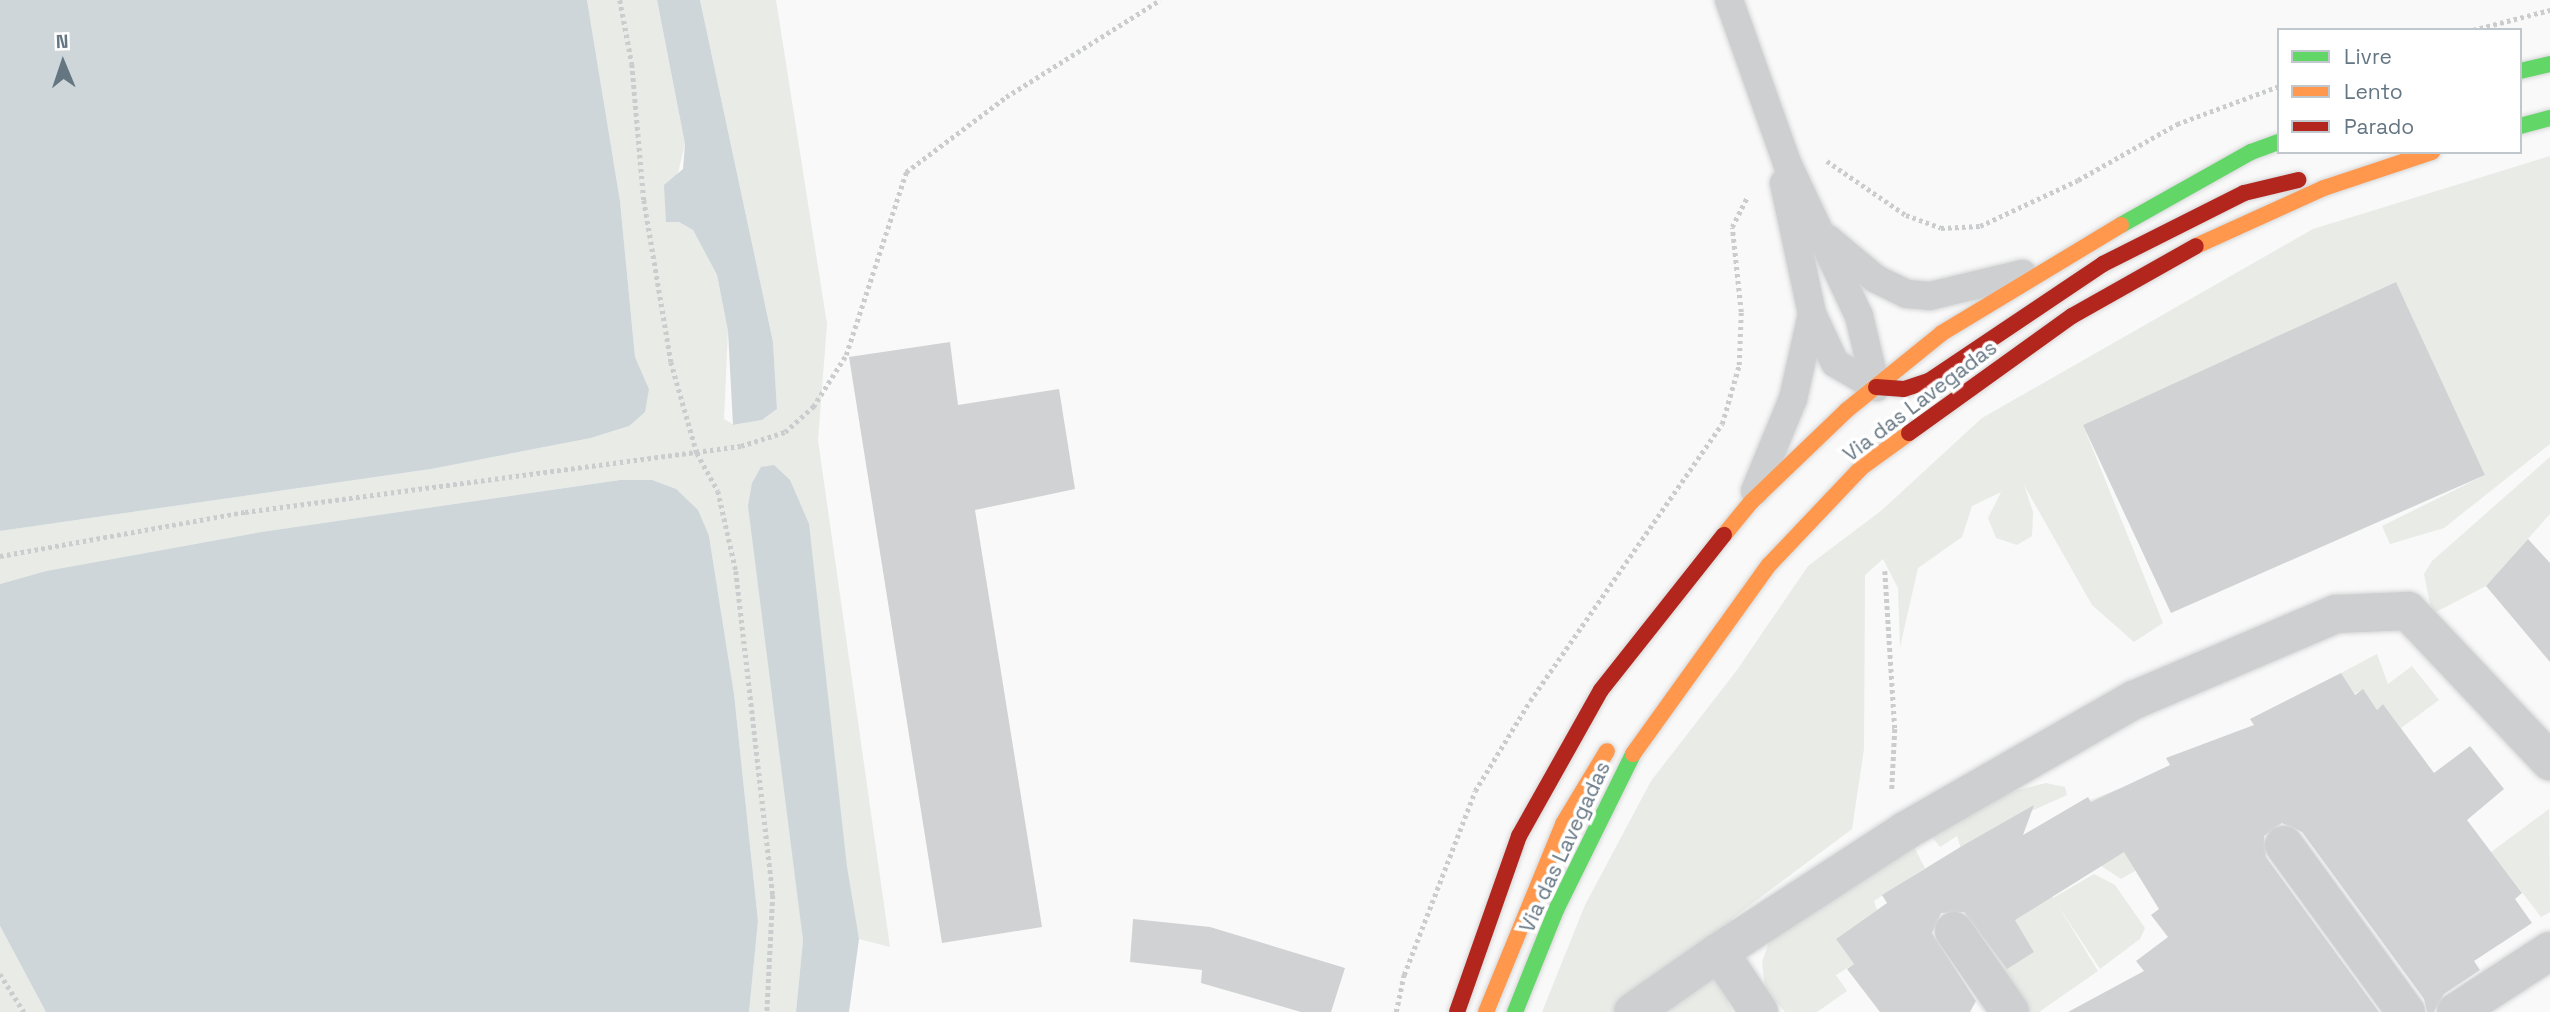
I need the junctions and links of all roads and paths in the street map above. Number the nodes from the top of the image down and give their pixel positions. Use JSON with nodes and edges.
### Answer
{"nodes":[{"id":1,"x":620,"y":0,"type":"edge"},
{"id":2,"x":1160,"y":0,"type":"edge"},
{"id":3,"x":1728,"y":0,"type":"edge"},
{"id":4,"x":2550,"y":10,"type":"edge"},
{"id":5,"x":2481,"y":28,"type":"edge"},
{"id":6,"x":2550,"y":64,"type":"edge"},
{"id":7,"x":2522,"y":71,"type":"edge"},
{"id":8,"x":2550,"y":118,"type":"edge"},
{"id":9,"x":1770,"y":120,"type":"junction"},
{"id":10,"x":2522,"y":125,"type":"edge"},
{"id":11,"x":2277,"y":143,"type":"edge"},
{"id":12,"x":2426,"y":154,"type":"edge"},
{"id":13,"x":2382,"y":169,"type":"junction"},
{"id":14,"x":1820,"y":233,"type":"junction"},
{"id":15,"x":2048,"y":266,"type":"junction"},
{"id":16,"x":1812,"y":314,"type":"junction"},
{"id":17,"x":1877,"y":397,"type":"junction"},
{"id":18,"x":697,"y":453,"type":"junction"},
{"id":19,"x":1751,"y":502,"type":"junction"},
{"id":20,"x":0,"y":556,"type":"edge"},
{"id":21,"x":1885,"y":571,"type":"dead end"},
{"id":22,"x":1615,"y":737,"type":"dead end"},
{"id":23,"x":2550,"y":761,"type":"edge"},
{"id":24,"x":2284,"y":845,"type":"dead end"},
{"id":25,"x":1873,"y":853,"type":"junction"},
{"id":26,"x":1954,"y":931,"type":"dead end"},
{"id":27,"x":2550,"y":951,"type":"edge"},
{"id":28,"x":1719,"y":952,"type":"junction"},
{"id":29,"x":0,"y":974,"type":"edge"},
{"id":30,"x":24,"y":1012,"type":"edge"},
{"id":31,"x":767,"y":1012,"type":"edge"},
{"id":32,"x":1457,"y":1012,"type":"edge"},
{"id":33,"x":1486,"y":1012,"type":"edge"},
{"id":34,"x":1515,"y":1012,"type":"edge"},
{"id":35,"x":1633,"y":1012,"type":"edge"},
{"id":36,"x":1759,"y":1012,"type":"edge"},
{"id":37,"x":2010,"y":1012,"type":"edge"},
{"id":38,"x":2406,"y":1012,"type":"edge"},
{"id":39,"x":2456,"y":1012,"type":"edge"}],
"edges":[{"from":1,"to":18,"type":"path"},
{"from":2,"to":18,"type":"path"},
{"from":3,"to":9,"type":"lane"},
{"from":4,"to":5,"type":"path"},
{"from":6,"to":7,"type":"main road"},
{"from":8,"to":10,"type":"main road"},
{"from":9,"to":14,"type":"lane"},
{"from":9,"to":16,"type":"lane"},
{"from":11,"to":15,"type":"main road","name":"Via das Lavegadas"},
{"from":12,"to":13,"type":"main road","name":"Via das Lavegadas"},
{"from":13,"to":17,"type":"main road"},
{"from":13,"to":34,"type":"main road","name":"Via das Lavegadas"},
{"from":14,"to":15,"type":"lane"},
{"from":14,"to":17,"type":"lane"},
{"from":15,"to":17,"type":"main road","name":"Via das Lavegadas"},
{"from":16,"to":17,"type":"lane"},
{"from":16,"to":19,"type":"lane"},
{"from":17,"to":19,"type":"main road","name":"Via das Lavegadas"},
{"from":18,"to":20,"type":"path"},
{"from":18,"to":31,"type":"path"},
{"from":19,"to":32,"type":"main road","name":"Via das Lavegadas"},
{"from":21,"to":25,"type":"path"},
{"from":22,"to":33,"type":"main road"},
{"from":23,"to":25,"type":"street"},
{"from":24,"to":38,"type":"street"},
{"from":25,"to":28,"type":"street"},
{"from":26,"to":37,"type":"street"},
{"from":27,"to":39,"type":"street"},
{"from":28,"to":35,"type":"street"},
{"from":28,"to":36,"type":"street"},
{"from":29,"to":30,"type":"path"}]}
